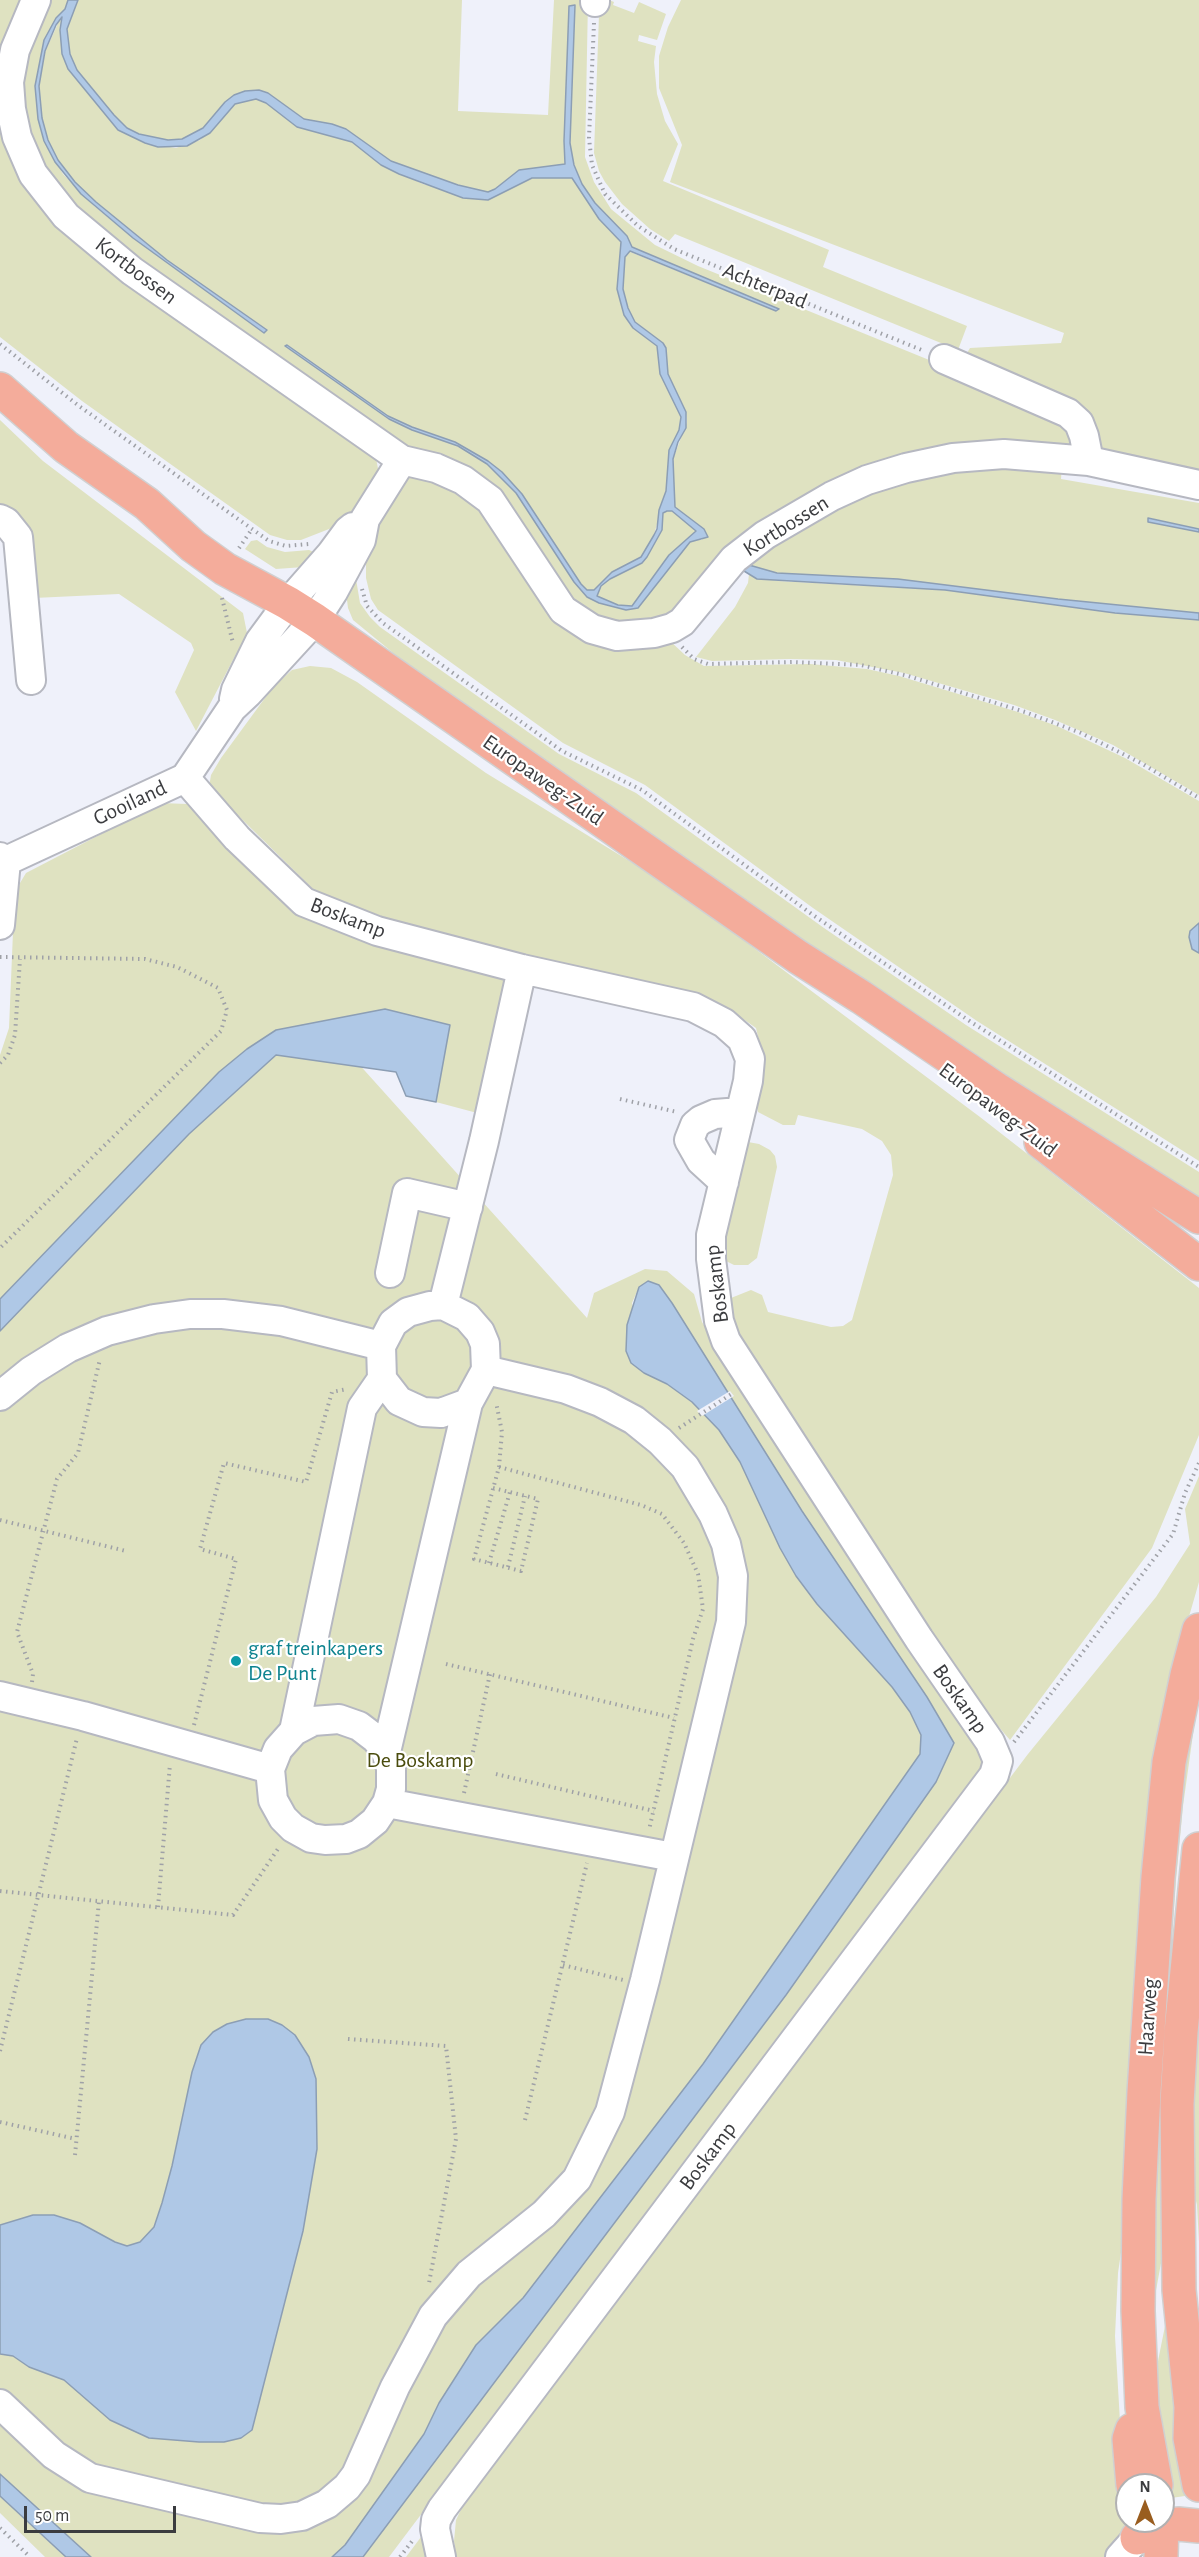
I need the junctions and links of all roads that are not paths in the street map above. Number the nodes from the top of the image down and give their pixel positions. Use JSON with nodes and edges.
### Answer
{"nodes":[{"id":1,"x":36,"y":0,"type":"edge"},
{"id":2,"x":944,"y":359,"type":"road end"},
{"id":3,"x":0,"y":389,"type":"edge"},
{"id":4,"x":402,"y":460,"type":"junction"},
{"id":5,"x":1089,"y":461,"type":"junction"},
{"id":6,"x":1199,"y":485,"type":"edge"},
{"id":7,"x":0,"y":519,"type":"edge"},
{"id":8,"x":339,"y":560,"type":"junction"},
{"id":9,"x":288,"y":603,"type":"junction"},
{"id":10,"x":315,"y":620,"type":"junction"},
{"id":11,"x":31,"y":680,"type":"dead end"},
{"id":12,"x":232,"y":708,"type":"junction"},
{"id":13,"x":185,"y":778,"type":"junction"},
{"id":14,"x":3,"y":859,"type":"edge"},
{"id":15,"x":0,"y":925,"type":"edge"},
{"id":16,"x":798,"y":957,"type":"junction"},
{"id":17,"x":522,"y":969,"type":"junction"},
{"id":18,"x":740,"y":1112,"type":"junction"},
{"id":19,"x":724,"y":1182,"type":"junction"},
{"id":20,"x":468,"y":1207,"type":"junction"},
{"id":21,"x":1199,"y":1217,"type":"edge"},
{"id":22,"x":1199,"y":1264,"type":"edge"},
{"id":23,"x":390,"y":1273,"type":"dead end"},
{"id":24,"x":443,"y":1305,"type":"junction"},
{"id":25,"x":381,"y":1346,"type":"junction"},
{"id":26,"x":491,"y":1371,"type":"junction"},
{"id":27,"x":377,"y":1387,"type":"junction"},
{"id":28,"x":0,"y":1395,"type":"edge"},
{"id":29,"x":468,"y":1403,"type":"junction"},
{"id":30,"x":1199,"y":1630,"type":"edge"},
{"id":31,"x":13,"y":1699,"type":"edge"},
{"id":32,"x":294,"y":1731,"type":"junction"},
{"id":33,"x":386,"y":1752,"type":"junction"},
{"id":34,"x":270,"y":1769,"type":"junction"},
{"id":35,"x":387,"y":1803,"type":"junction"},
{"id":36,"x":1199,"y":1849,"type":"edge"},
{"id":37,"x":673,"y":1857,"type":"junction"},
{"id":38,"x":0,"y":2404,"type":"edge"},
{"id":39,"x":1142,"y":2407,"type":"junction"},
{"id":40,"x":1195,"y":2419,"type":"edge"},
{"id":41,"x":1132,"y":2473,"type":"edge"},
{"id":42,"x":1144,"y":2473,"type":"edge"},
{"id":43,"x":1154,"y":2473,"type":"edge"},
{"id":44,"x":1199,"y":2485,"type":"edge"},
{"id":45,"x":1199,"y":2526,"type":"edge"},
{"id":46,"x":1148,"y":2539,"type":"edge"},
{"id":47,"x":1199,"y":2544,"type":"edge"},
{"id":48,"x":441,"y":2557,"type":"edge"}],
"edges":[{"from":1,"to":4,"type":"street","name":"Kortbossen"},
{"from":2,"to":5,"type":"street"},
{"from":3,"to":9,"type":"main road","name":"Europaweg-Zuid"},
{"from":4,"to":5,"type":"street","name":"Kortbossen"},
{"from":4,"to":8,"type":"street"},
{"from":5,"to":6,"type":"street","name":"Kortbossen"},
{"from":7,"to":11,"type":"street"},
{"from":8,"to":9,"type":"street"},
{"from":8,"to":10,"type":"street"},
{"from":9,"to":10,"type":"main road","name":"Europaweg-Zuid"},
{"from":9,"to":12,"type":"street","name":"Gooiland"},
{"from":10,"to":12,"type":"street","name":"Gooiland"},
{"from":10,"to":16,"type":"main road","name":"Europaweg-Zuid"},
{"from":12,"to":13,"type":"street","name":"Gooiland"},
{"from":13,"to":14,"type":"street","name":"Gooiland"},
{"from":13,"to":17,"type":"street","name":"Boskamp"},
{"from":14,"to":15,"type":"street"},
{"from":16,"to":21,"type":"main road","name":"Europaweg-Zuid"},
{"from":16,"to":22,"type":"main road","name":"Europaweg-Zuid"},
{"from":17,"to":18,"type":"street","name":"Boskamp"},
{"from":17,"to":20,"type":"street"},
{"from":18,"to":19,"type":"street","name":"Boskamp"},
{"from":18,"to":19,"type":"street"},
{"from":19,"to":48,"type":"street","name":"Boskamp"},
{"from":20,"to":23,"type":"street"},
{"from":20,"to":24,"type":"street"},
{"from":24,"to":25,"type":"street"},
{"from":24,"to":26,"type":"street"},
{"from":25,"to":27,"type":"street"},
{"from":25,"to":28,"type":"street"},
{"from":26,"to":29,"type":"street"},
{"from":26,"to":37,"type":"street"},
{"from":27,"to":29,"type":"street"},
{"from":27,"to":32,"type":"street"},
{"from":29,"to":33,"type":"street"},
{"from":30,"to":39,"type":"main road","name":"Haarweg"},
{"from":31,"to":34,"type":"street"},
{"from":32,"to":33,"type":"street"},
{"from":32,"to":34,"type":"street"},
{"from":33,"to":35,"type":"street"},
{"from":34,"to":35,"type":"street"},
{"from":35,"to":37,"type":"street"},
{"from":36,"to":40,"type":"main road","name":"Haarweg"},
{"from":37,"to":38,"type":"street"},
{"from":39,"to":41,"type":"main road","name":"Haarweg"},
{"from":39,"to":42,"type":"main road","name":"Haarweg"},
{"from":39,"to":43,"type":"main road","name":"Haarweg"},
{"from":40,"to":44,"type":"main road","name":"Haarweg"},
{"from":45,"to":46,"type":"main road"},
{"from":46,"to":47,"type":"main road"}]}
